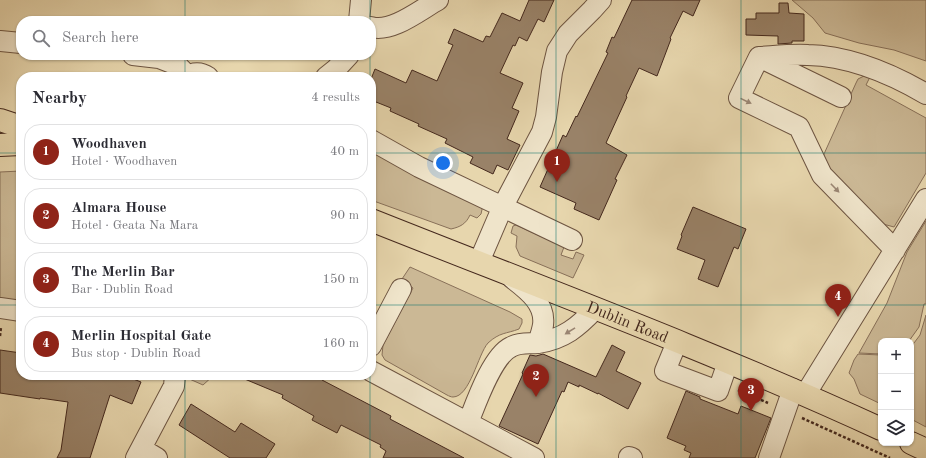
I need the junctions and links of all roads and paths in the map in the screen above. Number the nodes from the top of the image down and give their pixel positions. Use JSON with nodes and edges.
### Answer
{"nodes":[{"id":1,"x":361,"y":0,"type":"edge"},
{"id":2,"x":438,"y":0,"type":"edge"},
{"id":3,"x":601,"y":0,"type":"edge"},
{"id":4,"x":359,"y":16,"type":"edge"},
{"id":5,"x":376,"y":29,"type":"edge"},
{"id":6,"x":0,"y":41,"type":"edge"},
{"id":7,"x":16,"y":43,"type":"edge"},
{"id":8,"x":759,"y":57,"type":"junction"},
{"id":9,"x":164,"y":60,"type":"edge"},
{"id":10,"x":346,"y":60,"type":"edge"},
{"id":11,"x":183,"y":72,"type":"edge"},
{"id":12,"x":333,"y":72,"type":"edge"},
{"id":13,"x":926,"y":94,"type":"edge"},
{"id":14,"x":841,"y":97,"type":"dead end"},
{"id":15,"x":0,"y":120,"type":"edge"},
{"id":16,"x":16,"y":125,"type":"edge"},
{"id":17,"x":376,"y":143,"type":"edge"},
{"id":18,"x":16,"y":144,"type":"edge"},
{"id":19,"x":0,"y":145,"type":"edge"},
{"id":20,"x":926,"y":199,"type":"edge"},
{"id":21,"x":503,"y":206,"type":"junction"},
{"id":22,"x":376,"y":222,"type":"edge"},
{"id":23,"x":572,"y":240,"type":"dead end"},
{"id":24,"x":895,"y":250,"type":"junction"},
{"id":25,"x":479,"y":262,"type":"junction"},
{"id":26,"x":506,"y":273,"type":"junction"},
{"id":27,"x":401,"y":289,"type":"dead end"},
{"id":28,"x":595,"y":309,"type":"junction"},
{"id":29,"x":16,"y":312,"type":"edge"},
{"id":30,"x":1,"y":316,"type":"edge"},
{"id":31,"x":0,"y":336,"type":"edge"},
{"id":32,"x":376,"y":336,"type":"edge"},
{"id":33,"x":677,"y":342,"type":"junction"},
{"id":34,"x":538,"y":343,"type":"junction"},
{"id":35,"x":728,"y":362,"type":"junction"},
{"id":36,"x":376,"y":374,"type":"edge"},
{"id":37,"x":175,"y":380,"type":"edge"},
{"id":38,"x":799,"y":392,"type":"junction"},
{"id":39,"x":468,"y":423,"type":"junction"},
{"id":40,"x":878,"y":428,"type":"edge"},
{"id":41,"x":914,"y":444,"type":"edge"},
{"id":42,"x":926,"y":450,"type":"edge"},
{"id":43,"x":145,"y":455,"type":"edge"},
{"id":44,"x":534,"y":458,"type":"edge"},
{"id":45,"x":769,"y":458,"type":"edge"}],
"edges":[{"from":1,"to":4,"type":"street"},
{"from":2,"to":5,"type":"street"},
{"from":3,"to":21,"type":"street"},
{"from":6,"to":7,"type":"street"},
{"from":8,"to":13,"type":"street"},
{"from":8,"to":14,"type":"street"},
{"from":8,"to":24,"type":"street","one_way":true},
{"from":9,"to":11,"type":"street"},
{"from":10,"to":12,"type":"street"},
{"from":15,"to":16,"type":"main road"},
{"from":17,"to":21,"type":"street"},
{"from":18,"to":19,"type":"main road"},
{"from":20,"to":24,"type":"street"},
{"from":21,"to":23,"type":"street"},
{"from":21,"to":25,"type":"street"},
{"from":22,"to":25,"type":"main road","name":"Dublin Road"},
{"from":24,"to":38,"type":"street"},
{"from":25,"to":26,"type":"main road","name":"Dublin Road"},
{"from":26,"to":28,"type":"main road","name":"Dublin Road"},
{"from":26,"to":34,"type":"street"},
{"from":27,"to":32,"type":"street"},
{"from":28,"to":33,"type":"main road","name":"Dublin Road"},
{"from":28,"to":34,"type":"street","one_way":true},
{"from":29,"to":30,"type":"street"},
{"from":30,"to":31,"type":"path"},
{"from":33,"to":35,"type":"main road","name":"Dublin Road"},
{"from":33,"to":35,"type":"street"},
{"from":34,"to":39,"type":"street"},
{"from":35,"to":38,"type":"main road","name":"Dublin Road"},
{"from":36,"to":39,"type":"street"},
{"from":37,"to":43,"type":"street"},
{"from":38,"to":40,"type":"main road","name":"Dublin Road"},
{"from":38,"to":45,"type":"street"},
{"from":39,"to":44,"type":"street"},
{"from":41,"to":42,"type":"main road"}]}
